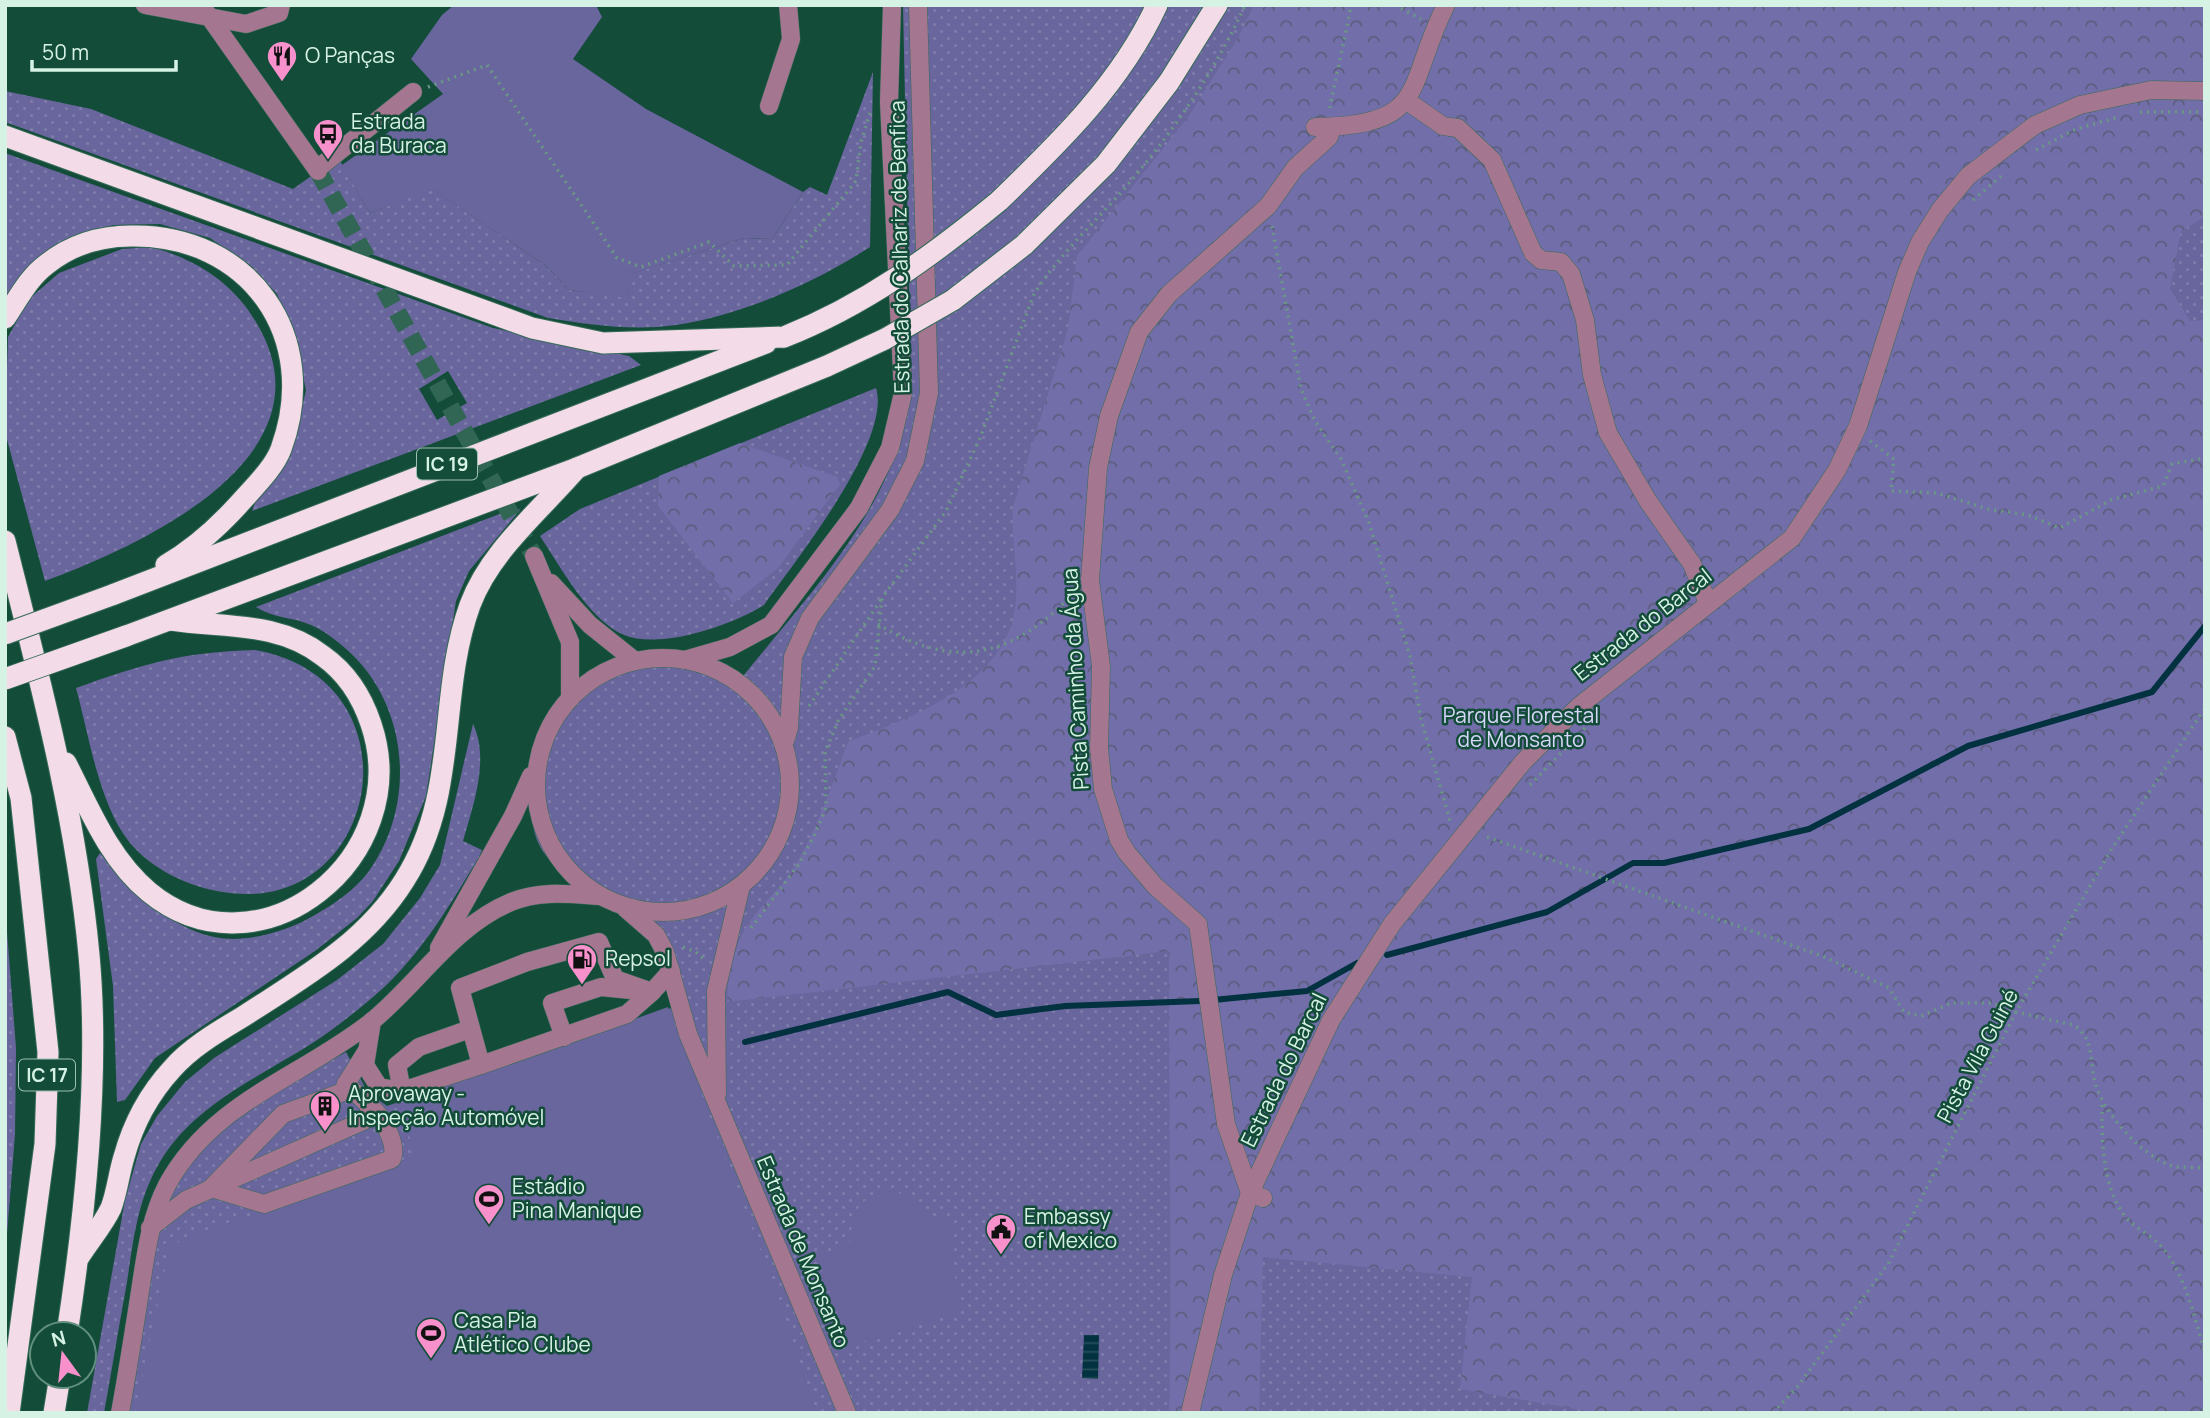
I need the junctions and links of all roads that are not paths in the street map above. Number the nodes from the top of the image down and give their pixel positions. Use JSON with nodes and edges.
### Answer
{"nodes":[{"id":1,"x":145,"y":5,"type":"edge"},
{"id":2,"x":281,"y":5,"type":"edge"},
{"id":3,"x":788,"y":5,"type":"edge"},
{"id":4,"x":892,"y":5,"type":"edge"},
{"id":5,"x":918,"y":5,"type":"edge"},
{"id":6,"x":1157,"y":5,"type":"edge"},
{"id":7,"x":1217,"y":5,"type":"edge"},
{"id":8,"x":1447,"y":5,"type":"edge"},
{"id":9,"x":204,"y":11,"type":"edge"},
{"id":10,"x":2205,"y":91,"type":"edge"},
{"id":11,"x":413,"y":92,"type":"road end"},
{"id":12,"x":1407,"y":101,"type":"junction"},
{"id":13,"x":769,"y":107,"type":"dead end"},
{"id":14,"x":5,"y":136,"type":"edge"},
{"id":15,"x":5,"y":318,"type":"edge"},
{"id":16,"x":784,"y":337,"type":"junction"},
{"id":17,"x":577,"y":468,"type":"junction"},
{"id":18,"x":5,"y":541,"type":"edge"},
{"id":19,"x":534,"y":556,"type":"tunnel mouth"},
{"id":20,"x":544,"y":575,"type":"junction"},
{"id":21,"x":112,"y":595,"type":"junction"},
{"id":22,"x":1708,"y":603,"type":"junction"},
{"id":23,"x":171,"y":620,"type":"junction"},
{"id":24,"x":5,"y":634,"type":"edge"},
{"id":25,"x":685,"y":660,"type":"junction"},
{"id":26,"x":635,"y":661,"type":"junction"},
{"id":27,"x":5,"y":679,"type":"edge"},
{"id":28,"x":570,"y":698,"type":"junction"},
{"id":29,"x":787,"y":736,"type":"junction"},
{"id":30,"x":5,"y":737,"type":"edge"},
{"id":31,"x":55,"y":741,"type":"junction"},
{"id":32,"x":538,"y":759,"type":"junction"},
{"id":33,"x":741,"y":886,"type":"junction"},
{"id":34,"x":600,"y":896,"type":"junction"},
{"id":35,"x":622,"y":906,"type":"junction"},
{"id":36,"x":431,"y":962,"type":"junction"},
{"id":37,"x":671,"y":971,"type":"junction"},
{"id":38,"x":652,"y":992,"type":"junction"},
{"id":39,"x":372,"y":1021,"type":"junction"},
{"id":40,"x":470,"y":1030,"type":"junction"},
{"id":41,"x":564,"y":1037,"type":"junction"},
{"id":42,"x":366,"y":1052,"type":"junction"},
{"id":43,"x":481,"y":1065,"type":"junction"},
{"id":44,"x":346,"y":1084,"type":"junction"},
{"id":45,"x":402,"y":1091,"type":"junction"},
{"id":46,"x":371,"y":1107,"type":"junction"},
{"id":47,"x":717,"y":1108,"type":"junction"},
{"id":48,"x":211,"y":1188,"type":"junction"},
{"id":49,"x":1256,"y":1196,"type":"junction"},
{"id":50,"x":150,"y":1228,"type":"junction"},
{"id":51,"x":79,"y":1257,"type":"junction"},
{"id":52,"x":69,"y":1320,"type":"edge"},
{"id":53,"x":58,"y":1390,"type":"edge"},
{"id":54,"x":5,"y":1396,"type":"edge"},
{"id":55,"x":8,"y":1413,"type":"edge"},
{"id":56,"x":54,"y":1413,"type":"edge"},
{"id":57,"x":120,"y":1413,"type":"edge"},
{"id":58,"x":847,"y":1413,"type":"edge"},
{"id":59,"x":1190,"y":1413,"type":"edge"}],
"edges":[{"from":1,"to":9,"type":"street"},
{"from":2,"to":9,"type":"street"},
{"from":3,"to":13,"type":"street"},
{"from":4,"to":25,"type":"street","name":"Estrada do Calhariz de Benfica"},
{"from":5,"to":29,"type":"street","name":"Estrada do Calhariz de Benfica"},
{"from":6,"to":16,"type":"highway","number":"IC 19","bridge":true},
{"from":7,"to":17,"type":"highway","number":"IC 19","bridge":true},
{"from":8,"to":12,"type":"street"},
{"from":9,"to":11,"type":"street"},
{"from":10,"to":22,"type":"street","name":"Estrada do Barcal"},
{"from":12,"to":22,"type":"street"},
{"from":12,"to":49,"type":"street","name":"Pista Caminho da Água"},
{"from":14,"to":16,"type":"highway"},
{"from":15,"to":21,"type":"highway"},
{"from":16,"to":21,"type":"highway","number":"IC 19"},
{"from":17,"to":23,"type":"highway","number":"IC 19"},
{"from":17,"to":51,"type":"highway"},
{"from":18,"to":31,"type":"highway","number":"IC 17"},
{"from":19,"to":20,"type":"street"},
{"from":20,"to":26,"type":"street"},
{"from":20,"to":28,"type":"street"},
{"from":21,"to":24,"type":"highway","number":"IC 19","bridge":true},
{"from":22,"to":49,"type":"street","name":"Estrada do Barcal"},
{"from":23,"to":27,"type":"highway","number":"IC 19","bridge":true},
{"from":23,"to":31,"type":"highway"},
{"from":25,"to":26,"type":"street"},
{"from":25,"to":29,"type":"street"},
{"from":26,"to":28,"type":"street"},
{"from":28,"to":32,"type":"street"},
{"from":29,"to":33,"type":"street"},
{"from":30,"to":55,"type":"highway","number":"IC 17"},
{"from":31,"to":51,"type":"highway","number":"IC 17"},
{"from":32,"to":34,"type":"street"},
{"from":32,"to":36,"type":"street"},
{"from":33,"to":35,"type":"street"},
{"from":33,"to":47,"type":"street","name":"Estrada de Monsanto"},
{"from":34,"to":35,"type":"street"},
{"from":34,"to":36,"type":"street"},
{"from":35,"to":37,"type":"street","name":"Estrada de Monsanto"},
{"from":36,"to":39,"type":"street"},
{"from":37,"to":38,"type":"street"},
{"from":37,"to":47,"type":"street","name":"Estrada de Monsanto"},
{"from":38,"to":40,"type":"street"},
{"from":38,"to":41,"type":"street"},
{"from":38,"to":41,"type":"street"},
{"from":39,"to":42,"type":"street"},
{"from":39,"to":50,"type":"street"},
{"from":40,"to":43,"type":"street"},
{"from":40,"to":45,"type":"street"},
{"from":41,"to":43,"type":"street"},
{"from":42,"to":44,"type":"street"},
{"from":42,"to":45,"type":"street"},
{"from":43,"to":45,"type":"street"},
{"from":44,"to":46,"type":"street"},
{"from":44,"to":48,"type":"street"},
{"from":46,"to":48,"type":"street"},
{"from":46,"to":48,"type":"street"},
{"from":47,"to":58,"type":"street","name":"Estrada de Monsanto"},
{"from":48,"to":50,"type":"street"},
{"from":49,"to":59,"type":"street","name":"Estrada do Barcal"},
{"from":50,"to":57,"type":"street"},
{"from":51,"to":52,"type":"highway","number":"IC 17"},
{"from":53,"to":56,"type":"highway"},
{"from":54,"to":55,"type":"highway"}]}
